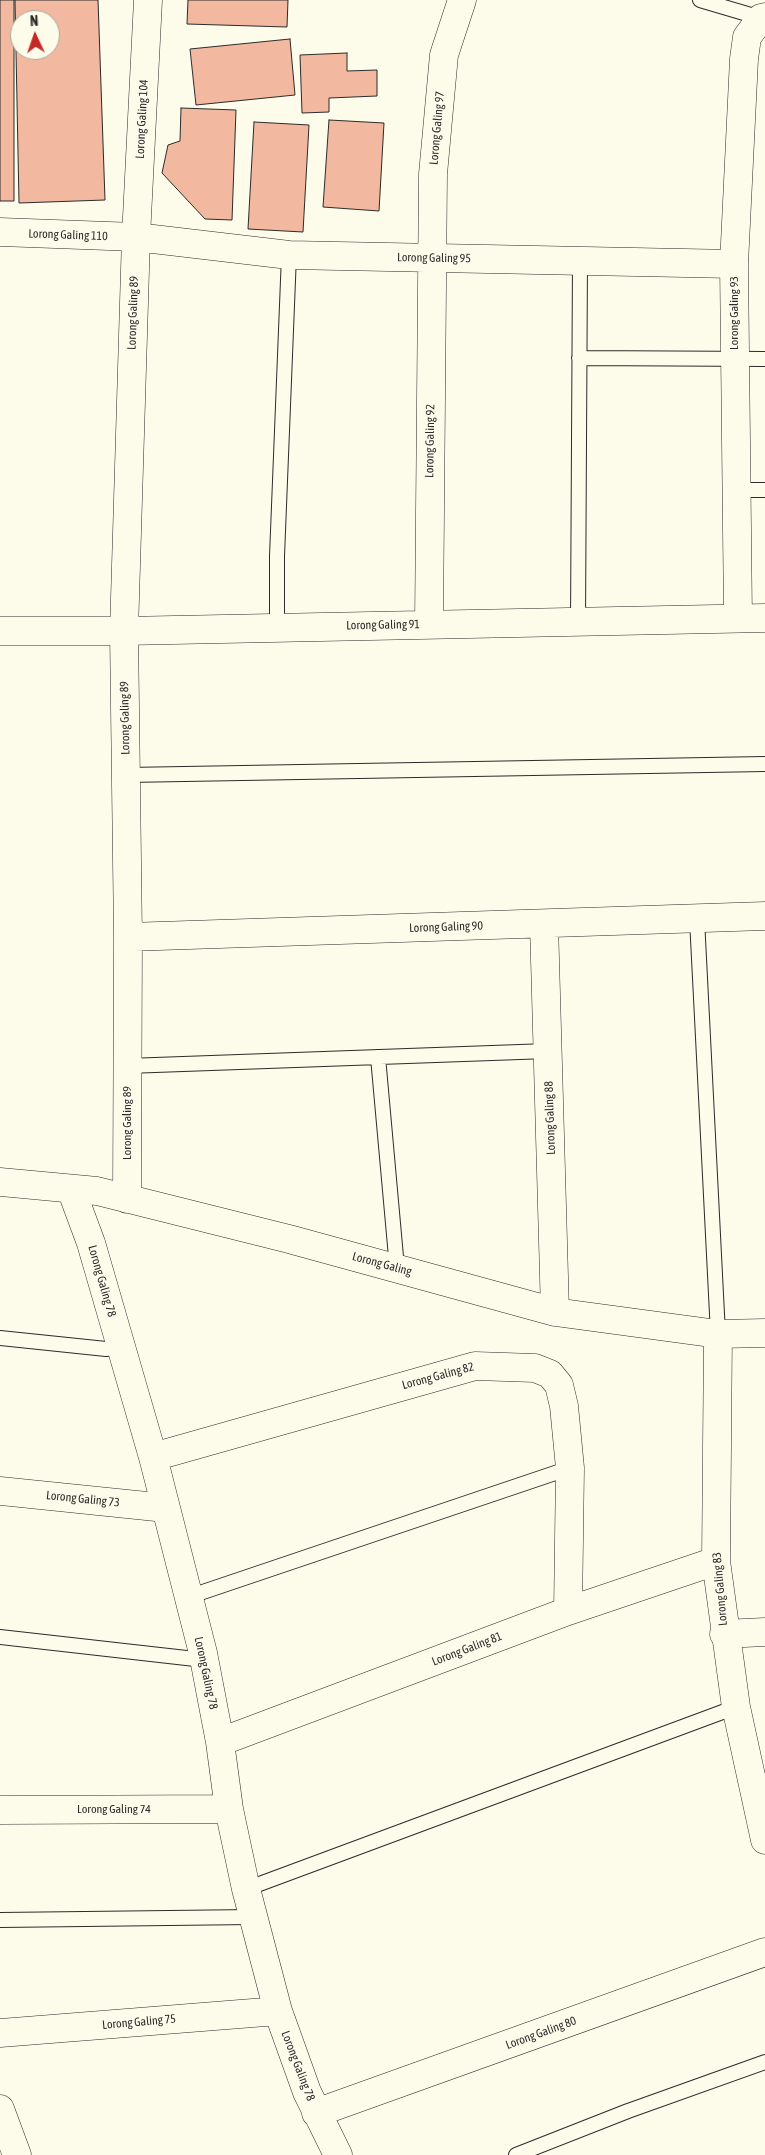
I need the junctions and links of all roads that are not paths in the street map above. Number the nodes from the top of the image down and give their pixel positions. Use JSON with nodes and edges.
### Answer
{"nodes":[{"id":1,"x":148,"y":0,"type":"edge"},
{"id":2,"x":462,"y":0,"type":"edge"},
{"id":3,"x":700,"y":0,"type":"edge"},
{"id":4,"x":763,"y":17,"type":"edge"},
{"id":5,"x":0,"y":232,"type":"edge"},
{"id":6,"x":136,"y":238,"type":"junction"},
{"id":7,"x":289,"y":255,"type":"junction"},
{"id":8,"x":432,"y":258,"type":"junction"},
{"id":9,"x":580,"y":262,"type":"junction"},
{"id":10,"x":734,"y":264,"type":"junction"},
{"id":11,"x":579,"y":358,"type":"junction"},
{"id":12,"x":734,"y":359,"type":"junction"},
{"id":13,"x":765,"y":359,"type":"edge"},
{"id":14,"x":737,"y":490,"type":"junction"},
{"id":15,"x":765,"y":490,"type":"edge"},
{"id":16,"x":738,"y":618,"type":"junction"},
{"id":17,"x":765,"y":618,"type":"edge"},
{"id":18,"x":578,"y":622,"type":"junction"},
{"id":19,"x":429,"y":624,"type":"junction"},
{"id":20,"x":277,"y":628,"type":"junction"},
{"id":21,"x":0,"y":631,"type":"edge"},
{"id":22,"x":124,"y":631,"type":"junction"},
{"id":23,"x":765,"y":764,"type":"edge"},
{"id":24,"x":126,"y":775,"type":"junction"},
{"id":25,"x":765,"y":916,"type":"edge"},
{"id":26,"x":697,"y":918,"type":"junction"},
{"id":27,"x":544,"y":924,"type":"junction"},
{"id":28,"x":128,"y":937,"type":"junction"},
{"id":29,"x":548,"y":1051,"type":"junction"},
{"id":30,"x":378,"y":1057,"type":"junction"},
{"id":31,"x":127,"y":1066,"type":"junction"},
{"id":32,"x":0,"y":1182,"type":"edge"},
{"id":33,"x":71,"y":1189,"type":"junction"},
{"id":34,"x":127,"y":1199,"type":"junction"},
{"id":35,"x":397,"y":1268,"type":"junction"},
{"id":36,"x":555,"y":1312,"type":"junction"},
{"id":37,"x":765,"y":1333,"type":"edge"},
{"id":38,"x":718,"y":1334,"type":"junction"},
{"id":39,"x":0,"y":1338,"type":"edge"},
{"id":40,"x":121,"y":1348,"type":"junction"},
{"id":41,"x":154,"y":1457,"type":"junction"},
{"id":42,"x":570,"y":1468,"type":"junction"},
{"id":43,"x":0,"y":1491,"type":"edge"},
{"id":44,"x":166,"y":1508,"type":"junction"},
{"id":45,"x":716,"y":1561,"type":"junction"},
{"id":46,"x":188,"y":1597,"type":"junction"},
{"id":47,"x":568,"y":1611,"type":"junction"},
{"id":48,"x":765,"y":1632,"type":"edge"},
{"id":49,"x":724,"y":1634,"type":"junction"},
{"id":50,"x":0,"y":1637,"type":"edge"},
{"id":51,"x":204,"y":1660,"type":"junction"},
{"id":52,"x":736,"y":1708,"type":"junction"},
{"id":53,"x":220,"y":1742,"type":"junction"},
{"id":54,"x":229,"y":1809,"type":"junction"},
{"id":55,"x":0,"y":1810,"type":"edge"},
{"id":56,"x":765,"y":1840,"type":"edge"},
{"id":57,"x":246,"y":1889,"type":"junction"},
{"id":58,"x":253,"y":1917,"type":"junction"},
{"id":59,"x":0,"y":1920,"type":"edge"},
{"id":60,"x":765,"y":1952,"type":"edge"},
{"id":61,"x":278,"y":2011,"type":"junction"},
{"id":62,"x":0,"y":2033,"type":"edge"},
{"id":63,"x":765,"y":2062,"type":"edge"},
{"id":64,"x":0,"y":2110,"type":"edge"},
{"id":65,"x":316,"y":2113,"type":"junction"},
{"id":66,"x":17,"y":2155,"type":"edge"},
{"id":67,"x":338,"y":2155,"type":"edge"},
{"id":68,"x":516,"y":2155,"type":"edge"}],
"edges":[{"from":1,"to":6,"type":"street","name":"Lorong Galing 104"},
{"from":2,"to":8,"type":"street","name":"Lorong Galing 97"},
{"from":3,"to":4,"type":"lane"},
{"from":4,"to":10,"type":"street","name":"Lorong Galing 93"},
{"from":5,"to":6,"type":"street","name":"Lorong Galing 110"},
{"from":6,"to":7,"type":"street","name":"Lorong Galing 95"},
{"from":6,"to":22,"type":"street","name":"Lorong Galing 89"},
{"from":7,"to":8,"type":"street","name":"Lorong Galing 95"},
{"from":7,"to":20,"type":"lane"},
{"from":8,"to":9,"type":"street","name":"Lorong Galing 95"},
{"from":8,"to":19,"type":"street","name":"Lorong Galing 92"},
{"from":9,"to":10,"type":"street","name":"Lorong Galing 95"},
{"from":9,"to":11,"type":"lane"},
{"from":10,"to":12,"type":"street","name":"Lorong Galing 93"},
{"from":11,"to":12,"type":"lane"},
{"from":11,"to":18,"type":"lane"},
{"from":12,"to":13,"type":"lane"},
{"from":12,"to":14,"type":"street","name":"Lorong Galing 93"},
{"from":14,"to":15,"type":"lane"},
{"from":14,"to":16,"type":"street","name":"Lorong Galing 93"},
{"from":16,"to":17,"type":"street","name":"Lorong Galing 91"},
{"from":16,"to":18,"type":"street","name":"Lorong Galing 91"},
{"from":18,"to":19,"type":"street","name":"Lorong Galing 91"},
{"from":19,"to":20,"type":"street","name":"Lorong Galing 91"},
{"from":20,"to":22,"type":"street","name":"Lorong Galing 91"},
{"from":21,"to":22,"type":"street","name":"Lorong Galing 91"},
{"from":22,"to":24,"type":"street","name":"Lorong Galing 89"},
{"from":23,"to":24,"type":"lane"},
{"from":24,"to":28,"type":"street","name":"Lorong Galing 89"},
{"from":25,"to":26,"type":"street","name":"Lorong Galing 90"},
{"from":26,"to":27,"type":"street","name":"Lorong Galing 90"},
{"from":26,"to":38,"type":"lane"},
{"from":27,"to":28,"type":"street","name":"Lorong Galing 90"},
{"from":27,"to":29,"type":"street","name":"Lorong Galing 88"},
{"from":28,"to":31,"type":"street","name":"Lorong Galing 89"},
{"from":29,"to":30,"type":"lane"},
{"from":29,"to":36,"type":"street","name":"Lorong Galing 88"},
{"from":30,"to":31,"type":"lane"},
{"from":30,"to":35,"type":"lane"},
{"from":31,"to":34,"type":"street","name":"Lorong Galing 89"},
{"from":32,"to":33,"type":"street","name":"Lorong Galing"},
{"from":33,"to":34,"type":"street","name":"Lorong Galing"},
{"from":33,"to":40,"type":"street","name":"Lorong Galing 78"},
{"from":34,"to":35,"type":"street","name":"Lorong Galing"},
{"from":35,"to":36,"type":"street","name":"Lorong Galing"},
{"from":36,"to":38,"type":"street","name":"Lorong Galing"},
{"from":37,"to":38,"type":"street","name":"Lorong Galing"},
{"from":38,"to":45,"type":"street","name":"Lorong Galing 83"},
{"from":39,"to":40,"type":"lane"},
{"from":40,"to":41,"type":"street","name":"Lorong Galing 78"},
{"from":41,"to":42,"type":"street","name":"Lorong Galing 82"},
{"from":41,"to":44,"type":"street","name":"Lorong Galing 78"},
{"from":42,"to":46,"type":"lane"},
{"from":42,"to":47,"type":"street","name":"Lorong Galing 82"},
{"from":43,"to":44,"type":"street","name":"Lorong Galing 73"},
{"from":44,"to":46,"type":"street","name":"Lorong Galing 78"},
{"from":45,"to":47,"type":"street","name":"Lorong Galing 81"},
{"from":45,"to":49,"type":"street","name":"Lorong Galing 83"},
{"from":46,"to":51,"type":"street","name":"Lorong Galing 78"},
{"from":47,"to":53,"type":"street","name":"Lorong Galing 81"},
{"from":48,"to":49,"type":"street"},
{"from":49,"to":52,"type":"street","name":"Lorong Galing 83"},
{"from":50,"to":51,"type":"lane"},
{"from":51,"to":53,"type":"street","name":"Lorong Galing 78"},
{"from":52,"to":56,"type":"street","name":"Lorong Galing 83"},
{"from":52,"to":57,"type":"lane"},
{"from":53,"to":54,"type":"street","name":"Lorong Galing 78"},
{"from":54,"to":55,"type":"street","name":"Lorong Galing 74"},
{"from":54,"to":57,"type":"street","name":"Lorong Galing 78"},
{"from":57,"to":58,"type":"street","name":"Lorong Galing 78"},
{"from":58,"to":59,"type":"lane"},
{"from":58,"to":61,"type":"street","name":"Lorong Galing 78"},
{"from":60,"to":65,"type":"street","name":"Lorong Galing 80"},
{"from":61,"to":62,"type":"street","name":"Lorong Galing 75"},
{"from":61,"to":65,"type":"street","name":"Lorong Galing 78"},
{"from":63,"to":68,"type":"lane"},
{"from":64,"to":66,"type":"street"},
{"from":65,"to":67,"type":"street","name":"Lorong Galing 78"}]}
